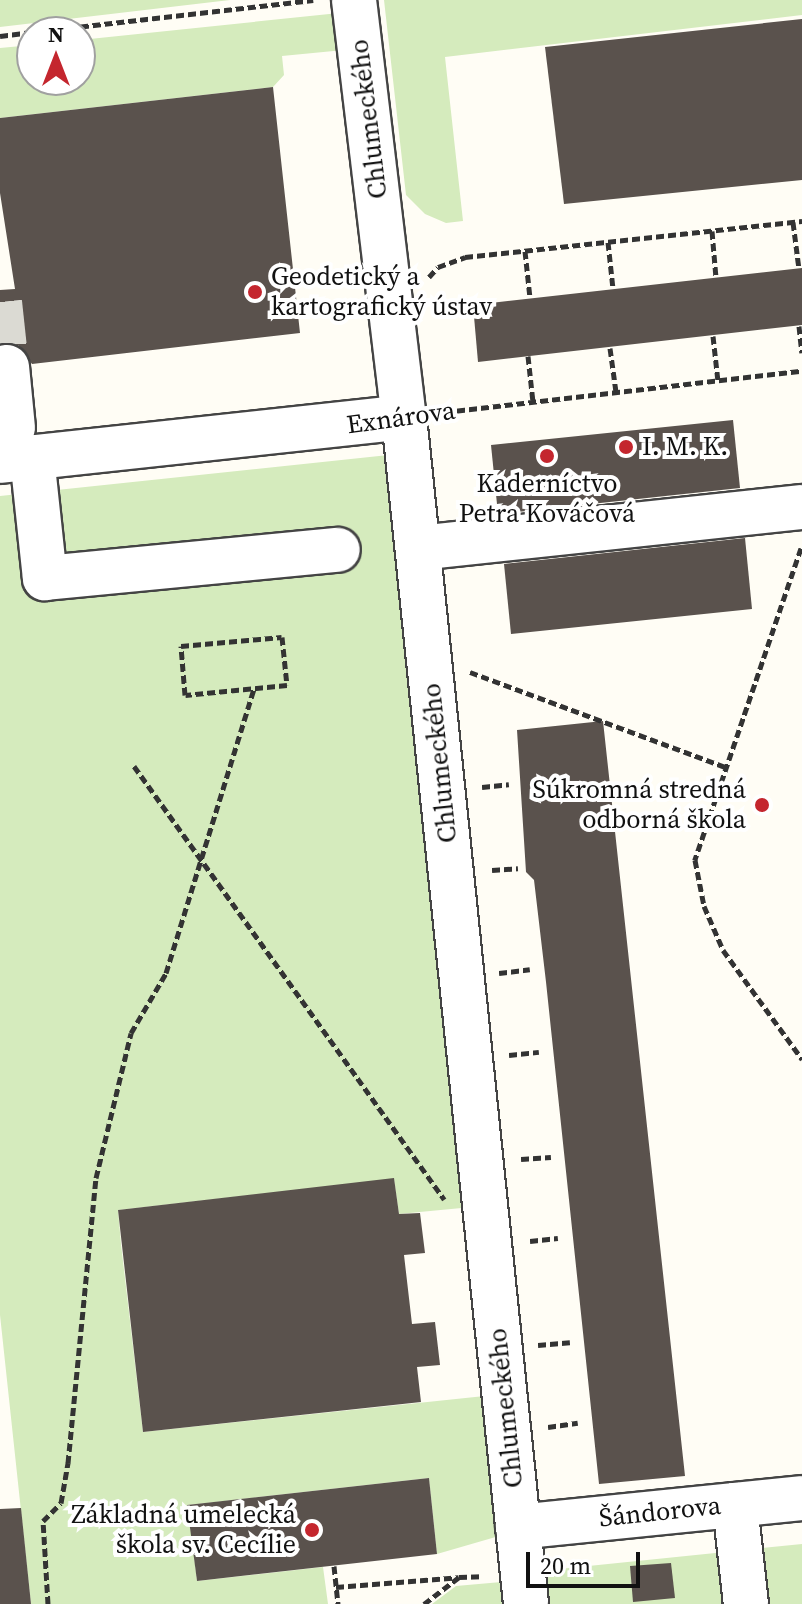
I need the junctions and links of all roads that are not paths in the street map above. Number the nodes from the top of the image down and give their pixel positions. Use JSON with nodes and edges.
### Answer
{"nodes":[{"id":1,"x":354,"y":0,"type":"edge"},
{"id":2,"x":7,"y":367,"type":"dead end"},
{"id":3,"x":404,"y":417,"type":"junction"},
{"id":4,"x":15,"y":449,"type":"edge"},
{"id":5,"x":802,"y":507,"type":"edge"},
{"id":6,"x":418,"y":548,"type":"junction"},
{"id":7,"x":338,"y":550,"type":"dead end"},
{"id":8,"x":802,"y":1498,"type":"edge"},
{"id":9,"x":735,"y":1505,"type":"junction"},
{"id":10,"x":518,"y":1527,"type":"junction"},
{"id":11,"x":524,"y":1588,"type":"edge"},
{"id":12,"x":746,"y":1604,"type":"edge"}],
"edges":[{"from":1,"to":3,"type":"street","name":"Chlumeckého"},
{"from":2,"to":4,"type":"street"},
{"from":3,"to":4,"type":"street","name":"Exnárova"},
{"from":3,"to":6,"type":"street","name":"Chlumeckého"},
{"from":4,"to":7,"type":"street"},
{"from":5,"to":6,"type":"street"},
{"from":6,"to":10,"type":"street","name":"Chlumeckého"},
{"from":8,"to":9,"type":"street","name":"Šándorova"},
{"from":9,"to":10,"type":"street","name":"Šándorova"},
{"from":9,"to":12,"type":"street"},
{"from":10,"to":11,"type":"street","name":"Chlumeckého"}]}
